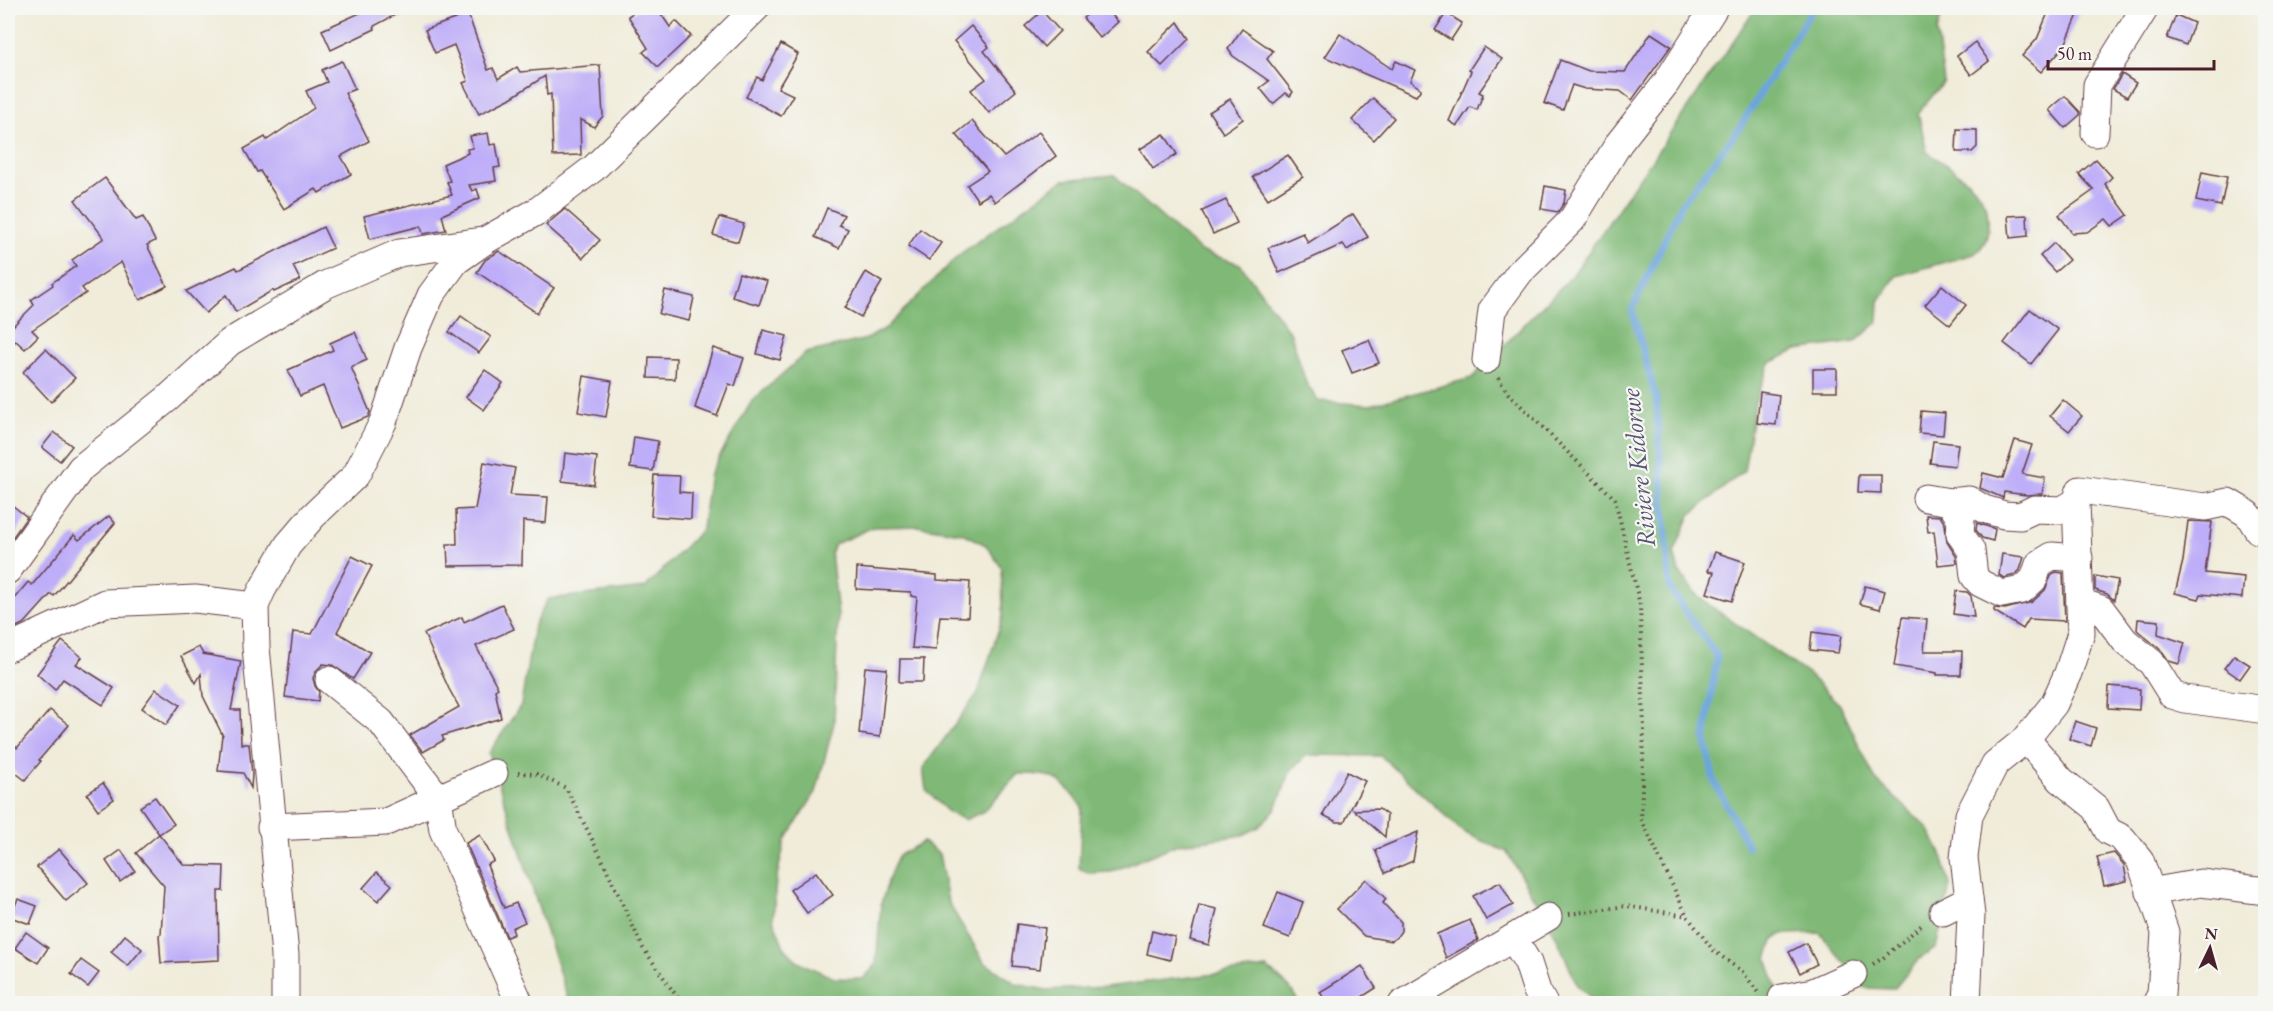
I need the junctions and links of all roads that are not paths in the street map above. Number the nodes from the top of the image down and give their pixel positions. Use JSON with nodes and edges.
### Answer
{"nodes":[{"id":1,"x":756,"y":8,"type":"edge"},
{"id":2,"x":1714,"y":8,"type":"edge"},
{"id":3,"x":2145,"y":8,"type":"edge"},
{"id":4,"x":2094,"y":133,"type":"dead end"},
{"id":5,"x":486,"y":240,"type":"junction"},
{"id":6,"x":1486,"y":360,"type":"road end"},
{"id":7,"x":2076,"y":502,"type":"junction"},
{"id":8,"x":2265,"y":533,"type":"edge"},
{"id":9,"x":2079,"y":558,"type":"junction"},
{"id":10,"x":8,"y":570,"type":"edge"},
{"id":11,"x":2080,"y":602,"type":"junction"},
{"id":12,"x":255,"y":606,"type":"junction"},
{"id":13,"x":8,"y":648,"type":"edge"},
{"id":14,"x":328,"y":680,"type":"dead end"},
{"id":15,"x":2265,"y":710,"type":"edge"},
{"id":16,"x":2025,"y":739,"type":"junction"},
{"id":17,"x":494,"y":773,"type":"road end"},
{"id":18,"x":438,"y":798,"type":"junction"},
{"id":19,"x":271,"y":827,"type":"junction"},
{"id":20,"x":2265,"y":891,"type":"edge"},
{"id":21,"x":2150,"y":892,"type":"junction"},
{"id":22,"x":1969,"y":899,"type":"junction"},
{"id":23,"x":1943,"y":912,"type":"road end"},
{"id":24,"x":1548,"y":917,"type":"road end"},
{"id":25,"x":1513,"y":938,"type":"junction"},
{"id":26,"x":1853,"y":974,"type":"road end"},
{"id":27,"x":1773,"y":999,"type":"road end"},
{"id":28,"x":285,"y":1004,"type":"edge"},
{"id":29,"x":520,"y":1004,"type":"edge"},
{"id":30,"x":1402,"y":1004,"type":"edge"},
{"id":31,"x":1544,"y":1004,"type":"edge"},
{"id":32,"x":1967,"y":1004,"type":"edge"},
{"id":33,"x":2156,"y":1004,"type":"edge"}],
"edges":[{"from":1,"to":5,"type":"street"},
{"from":2,"to":6,"type":"street"},
{"from":3,"to":4,"type":"street"},
{"from":5,"to":10,"type":"street"},
{"from":5,"to":12,"type":"street"},
{"from":7,"to":8,"type":"street"},
{"from":7,"to":9,"type":"street"},
{"from":7,"to":9,"type":"street"},
{"from":9,"to":11,"type":"street"},
{"from":11,"to":15,"type":"street"},
{"from":11,"to":16,"type":"street"},
{"from":12,"to":13,"type":"street"},
{"from":12,"to":19,"type":"street"},
{"from":14,"to":18,"type":"street"},
{"from":16,"to":21,"type":"street"},
{"from":16,"to":22,"type":"street"},
{"from":17,"to":18,"type":"street"},
{"from":18,"to":19,"type":"street"},
{"from":18,"to":29,"type":"street"},
{"from":19,"to":28,"type":"street"},
{"from":20,"to":21,"type":"street"},
{"from":21,"to":33,"type":"street"},
{"from":22,"to":23,"type":"street"},
{"from":22,"to":32,"type":"street"},
{"from":24,"to":25,"type":"street"},
{"from":25,"to":30,"type":"street"},
{"from":25,"to":31,"type":"street"},
{"from":26,"to":27,"type":"street"}]}
